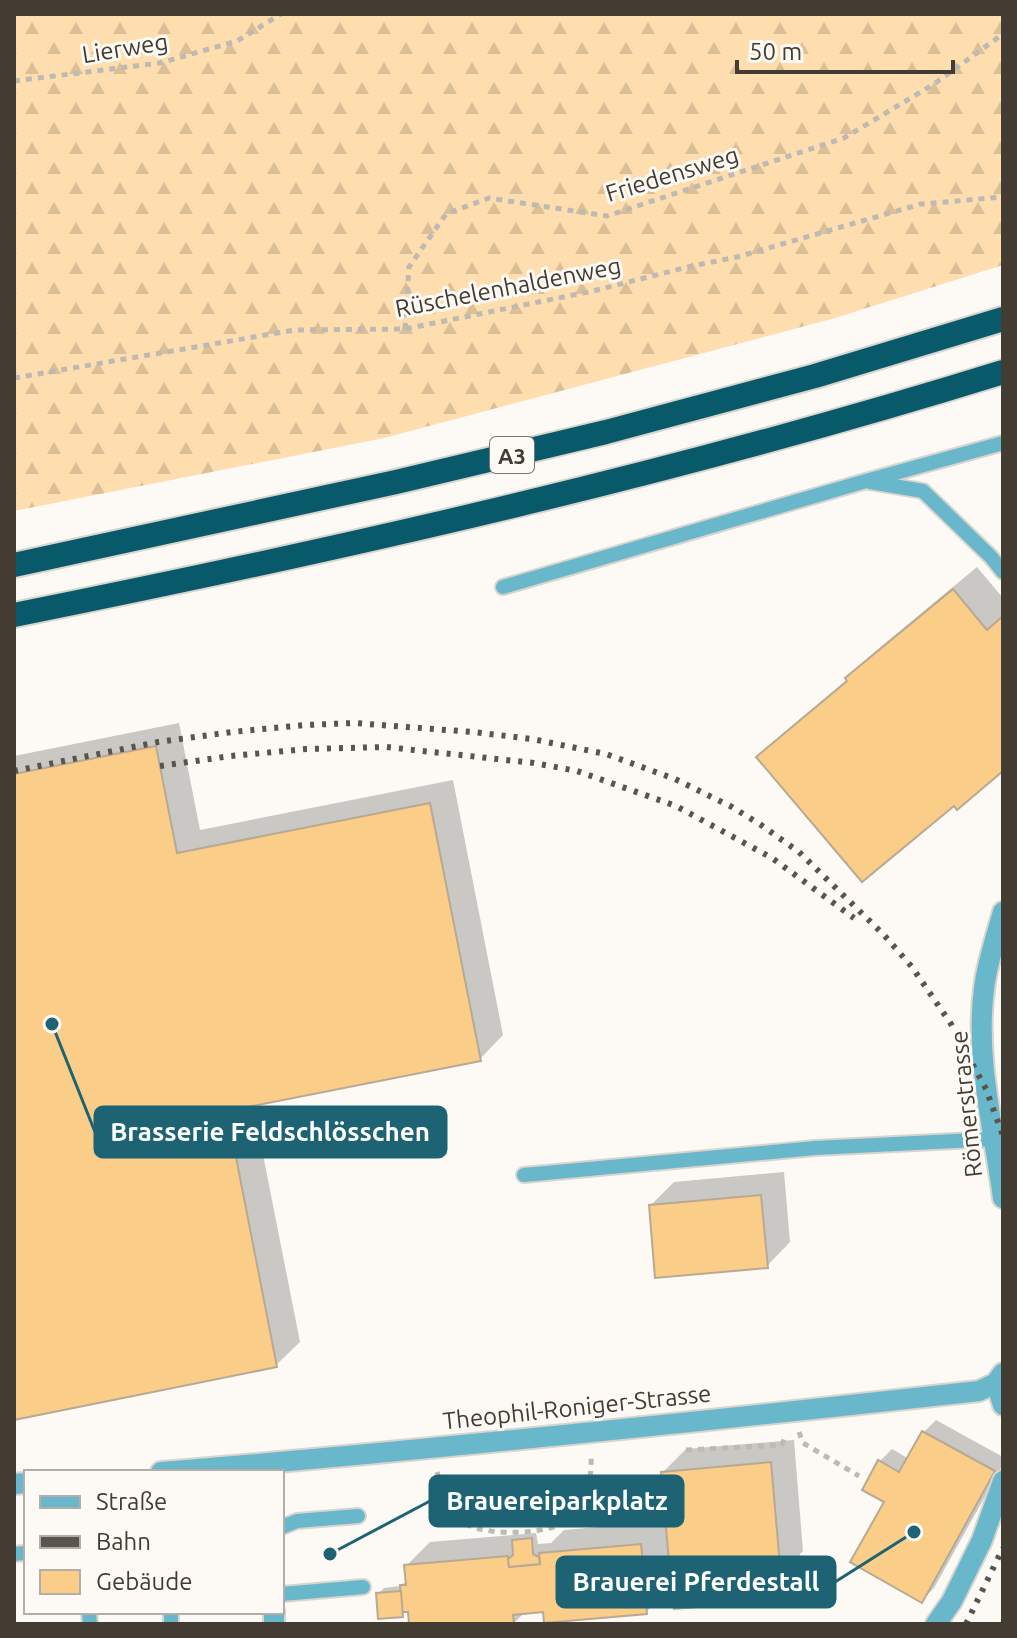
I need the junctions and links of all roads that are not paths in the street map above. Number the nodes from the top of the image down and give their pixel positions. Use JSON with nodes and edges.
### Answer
{"nodes":[{"id":1,"x":1003,"y":319,"type":"edge"},
{"id":2,"x":1003,"y":372,"type":"edge"},
{"id":3,"x":1003,"y":443,"type":"edge"},
{"id":4,"x":866,"y":481,"type":"junction"},
{"id":5,"x":14,"y":565,"type":"edge"},
{"id":6,"x":1003,"y":572,"type":"edge"},
{"id":7,"x":503,"y":587,"type":"dead end"},
{"id":8,"x":14,"y":615,"type":"edge"},
{"id":9,"x":1003,"y":912,"type":"edge"},
{"id":10,"x":995,"y":1139,"type":"junction"},
{"id":11,"x":524,"y":1175,"type":"dead end"},
{"id":12,"x":1003,"y":1198,"type":"edge"},
{"id":13,"x":1001,"y":1379,"type":"edge"},
{"id":14,"x":1003,"y":1405,"type":"edge"},
{"id":15,"x":266,"y":1468,"type":"edge"},
{"id":16,"x":214,"y":1470,"type":"edge"},
{"id":17,"x":1003,"y":1481,"type":"edge"},
{"id":18,"x":358,"y":1516,"type":"dead end"},
{"id":19,"x":284,"y":1526,"type":"edge"},
{"id":20,"x":363,"y":1587,"type":"dead end"},
{"id":21,"x":284,"y":1594,"type":"edge"},
{"id":22,"x":936,"y":1624,"type":"edge"}],
"edges":[{"from":1,"to":5,"type":"highway","number":"A3"},
{"from":2,"to":8,"type":"highway","number":"A3"},
{"from":3,"to":4,"type":"lane"},
{"from":4,"to":6,"type":"lane"},
{"from":4,"to":7,"type":"lane"},
{"from":9,"to":10,"type":"street","name":"Römerstrasse"},
{"from":10,"to":11,"type":"lane"},
{"from":10,"to":12,"type":"street","name":"Römerstrasse"},
{"from":13,"to":14,"type":"street"},
{"from":13,"to":15,"type":"street","name":"Theophil-Roniger-Strasse"},
{"from":15,"to":16,"type":"street","name":"Theophil-Roniger-Strasse"},
{"from":17,"to":22,"type":"street"},
{"from":18,"to":19,"type":"lane"},
{"from":20,"to":21,"type":"lane"}]}
